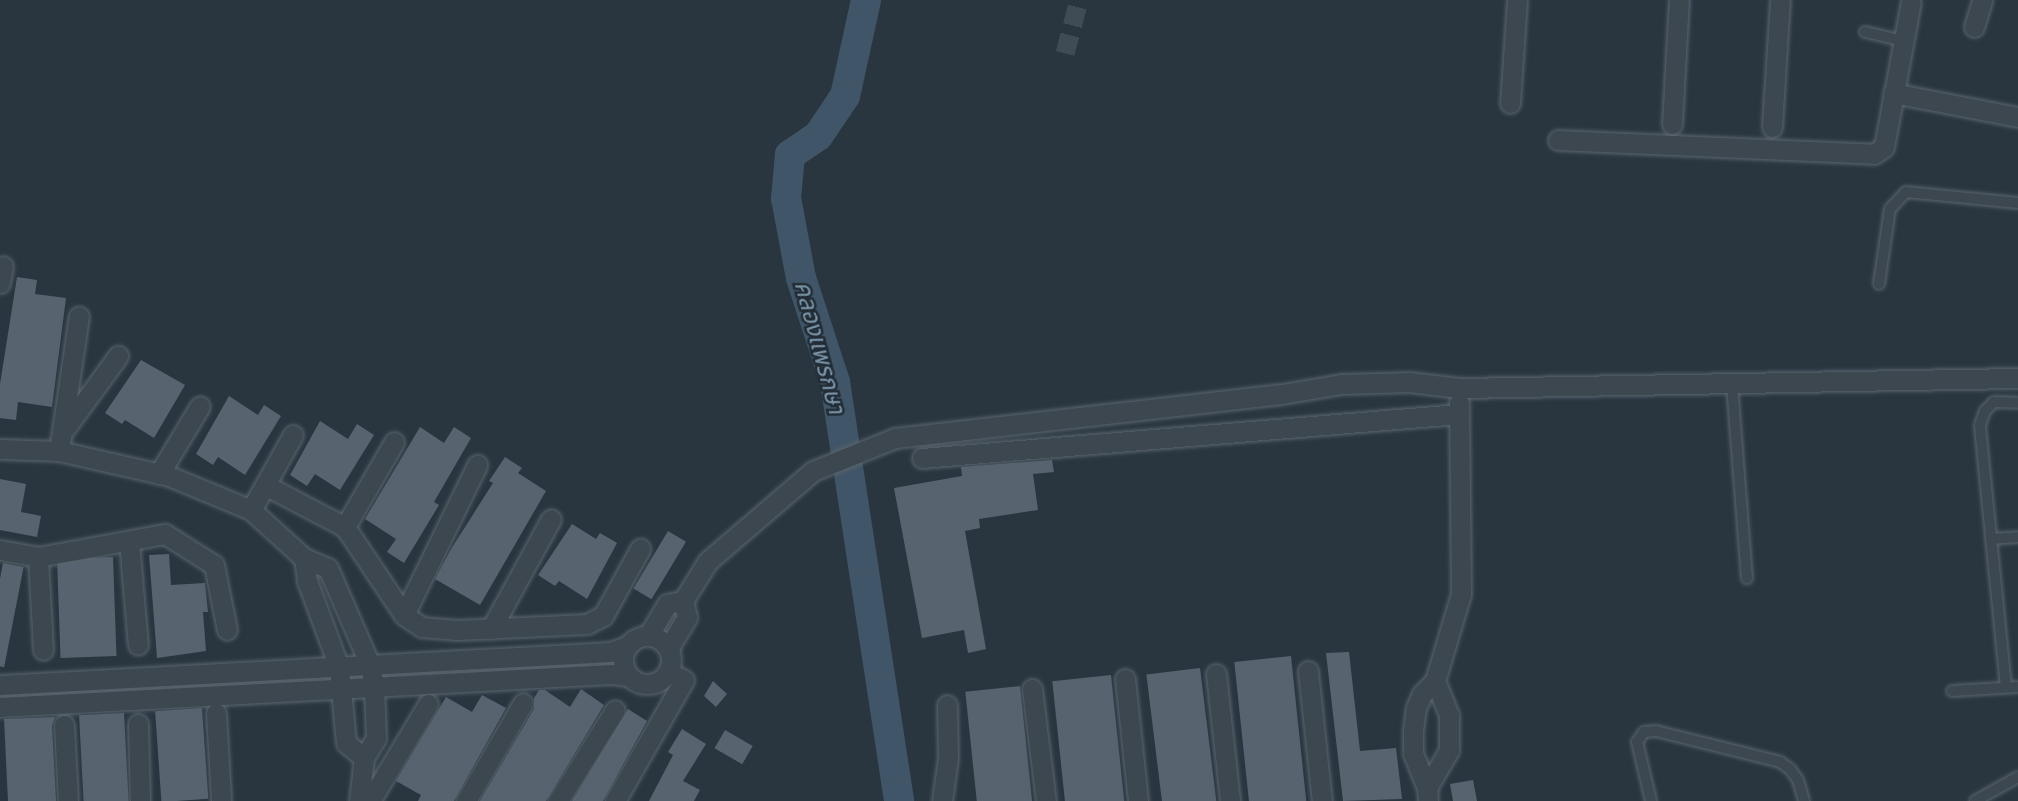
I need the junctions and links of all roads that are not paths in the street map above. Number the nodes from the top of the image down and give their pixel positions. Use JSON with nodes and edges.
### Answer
{"nodes":[{"id":1,"x":1517,"y":0,"type":"edge"},
{"id":2,"x":1679,"y":0,"type":"edge"},
{"id":3,"x":1780,"y":0,"type":"edge"},
{"id":4,"x":1982,"y":0,"type":"edge"},
{"id":5,"x":1911,"y":2,"type":"dead end"},
{"id":6,"x":1974,"y":27,"type":"dead end"},
{"id":7,"x":1865,"y":32,"type":"dead end"},
{"id":8,"x":1903,"y":41,"type":"junction"},
{"id":9,"x":1893,"y":93,"type":"junction"},
{"id":10,"x":1510,"y":103,"type":"dead end"},
{"id":11,"x":2018,"y":117,"type":"edge"},
{"id":12,"x":1672,"y":124,"type":"dead end"},
{"id":13,"x":1772,"y":127,"type":"dead end"},
{"id":14,"x":1559,"y":140,"type":"dead end"},
{"id":15,"x":2018,"y":203,"type":"edge"},
{"id":16,"x":1879,"y":284,"type":"dead end"},
{"id":17,"x":79,"y":316,"type":"dead end"},
{"id":18,"x":118,"y":355,"type":"dead end"},
{"id":19,"x":2018,"y":377,"type":"edge"},
{"id":20,"x":1732,"y":384,"type":"junction"},
{"id":21,"x":1460,"y":388,"type":"junction"},
{"id":22,"x":2018,"y":403,"type":"edge"},
{"id":23,"x":200,"y":406,"type":"dead end"},
{"id":24,"x":1458,"y":414,"type":"junction"},
{"id":25,"x":293,"y":435,"type":"dead end"},
{"id":26,"x":60,"y":442,"type":"junction"},
{"id":27,"x":394,"y":442,"type":"dead end"},
{"id":28,"x":0,"y":449,"type":"edge"},
{"id":29,"x":922,"y":458,"type":"dead end"},
{"id":30,"x":477,"y":465,"type":"dead end"},
{"id":31,"x":159,"y":474,"type":"junction"},
{"id":32,"x":265,"y":485,"type":"junction"},
{"id":33,"x":251,"y":510,"type":"junction"},
{"id":34,"x":551,"y":519,"type":"dead end"},
{"id":35,"x":345,"y":527,"type":"junction"},
{"id":36,"x":2018,"y":537,"type":"edge"},
{"id":37,"x":1991,"y":539,"type":"junction"},
{"id":38,"x":129,"y":541,"type":"junction"},
{"id":39,"x":640,"y":549,"type":"dead end"},
{"id":40,"x":0,"y":551,"type":"edge"},
{"id":41,"x":38,"y":557,"type":"junction"},
{"id":42,"x":304,"y":558,"type":"junction"},
{"id":43,"x":1747,"y":578,"type":"dead end"},
{"id":44,"x":683,"y":601,"type":"junction"},
{"id":45,"x":404,"y":615,"type":"junction"},
{"id":46,"x":491,"y":629,"type":"junction"},
{"id":47,"x":227,"y":631,"type":"dead end"},
{"id":48,"x":648,"y":636,"type":"junction"},
{"id":49,"x":138,"y":645,"type":"dead end"},
{"id":50,"x":627,"y":646,"type":"junction"},
{"id":51,"x":668,"y":649,"type":"junction"},
{"id":52,"x":43,"y":650,"type":"dead end"},
{"id":53,"x":370,"y":665,"type":"junction"},
{"id":54,"x":339,"y":667,"type":"junction"},
{"id":55,"x":668,"y":671,"type":"junction"},
{"id":56,"x":1308,"y":671,"type":"dead end"},
{"id":57,"x":1216,"y":674,"type":"dead end"},
{"id":58,"x":628,"y":676,"type":"junction"},
{"id":59,"x":1125,"y":679,"type":"dead end"},
{"id":60,"x":1435,"y":681,"type":"junction"},
{"id":61,"x":3,"y":685,"type":"edge"},
{"id":62,"x":374,"y":686,"type":"junction"},
{"id":63,"x":2006,"y":687,"type":"junction"},
{"id":64,"x":2018,"y":687,"type":"edge"},
{"id":65,"x":340,"y":688,"type":"junction"},
{"id":66,"x":1032,"y":689,"type":"dead end"},
{"id":67,"x":1952,"y":691,"type":"dead end"},
{"id":68,"x":523,"y":703,"type":"dead end"},
{"id":69,"x":428,"y":704,"type":"dead end"},
{"id":70,"x":947,"y":705,"type":"dead end"},
{"id":71,"x":4,"y":707,"type":"edge"},
{"id":72,"x":615,"y":710,"type":"dead end"},
{"id":73,"x":216,"y":713,"type":"dead end"},
{"id":74,"x":138,"y":724,"type":"dead end"},
{"id":75,"x":64,"y":725,"type":"dead end"},
{"id":76,"x":364,"y":758,"type":"junction"},
{"id":77,"x":2018,"y":777,"type":"edge"},
{"id":78,"x":1428,"y":795,"type":"edge"},
{"id":79,"x":68,"y":801,"type":"edge"},
{"id":80,"x":140,"y":801,"type":"edge"},
{"id":81,"x":220,"y":801,"type":"edge"},
{"id":82,"x":359,"y":801,"type":"edge"},
{"id":83,"x":370,"y":801,"type":"edge"},
{"id":84,"x":466,"y":801,"type":"edge"},
{"id":85,"x":558,"y":801,"type":"edge"},
{"id":86,"x":615,"y":801,"type":"edge"},
{"id":87,"x":942,"y":801,"type":"edge"},
{"id":88,"x":1046,"y":801,"type":"edge"},
{"id":89,"x":1138,"y":801,"type":"edge"},
{"id":90,"x":1230,"y":801,"type":"edge"},
{"id":91,"x":1322,"y":801,"type":"edge"},
{"id":92,"x":1651,"y":801,"type":"edge"},
{"id":93,"x":1804,"y":801,"type":"edge"},
{"id":94,"x":1975,"y":801,"type":"edge"}],
"edges":[{"from":1,"to":10,"type":"street"},
{"from":2,"to":12,"type":"street"},
{"from":3,"to":13,"type":"street"},
{"from":4,"to":6,"type":"street"},
{"from":5,"to":8,"type":"street"},
{"from":7,"to":8,"type":"lane"},
{"from":8,"to":9,"type":"street"},
{"from":9,"to":11,"type":"street"},
{"from":9,"to":14,"type":"street"},
{"from":15,"to":16,"type":"lane"},
{"from":17,"to":26,"type":"street"},
{"from":18,"to":26,"type":"street"},
{"from":19,"to":20,"type":"street"},
{"from":20,"to":21,"type":"street"},
{"from":20,"to":43,"type":"lane"},
{"from":21,"to":24,"type":"street"},
{"from":21,"to":44,"type":"street"},
{"from":22,"to":37,"type":"lane"},
{"from":23,"to":31,"type":"street"},
{"from":24,"to":29,"type":"street"},
{"from":24,"to":60,"type":"street"},
{"from":25,"to":32,"type":"street"},
{"from":26,"to":28,"type":"street"},
{"from":26,"to":31,"type":"street"},
{"from":27,"to":35,"type":"street"},
{"from":30,"to":45,"type":"street"},
{"from":31,"to":33,"type":"street"},
{"from":32,"to":33,"type":"street"},
{"from":32,"to":35,"type":"street"},
{"from":33,"to":42,"type":"street"},
{"from":34,"to":46,"type":"street"},
{"from":35,"to":45,"type":"street"},
{"from":36,"to":37,"type":"lane"},
{"from":37,"to":63,"type":"lane"},
{"from":38,"to":41,"type":"street"},
{"from":38,"to":47,"type":"street"},
{"from":38,"to":49,"type":"street"},
{"from":39,"to":46,"type":"street"},
{"from":40,"to":41,"type":"street"},
{"from":41,"to":52,"type":"street"},
{"from":42,"to":53,"type":"street"},
{"from":42,"to":54,"type":"street"},
{"from":44,"to":48,"type":"street"},
{"from":44,"to":51,"type":"street"},
{"from":45,"to":46,"type":"street"},
{"from":48,"to":50,"type":"street"},
{"from":48,"to":51,"type":"street"},
{"from":50,"to":53,"type":"street"},
{"from":50,"to":58,"type":"street"},
{"from":51,"to":55,"type":"street"},
{"from":53,"to":54,"type":"street"},
{"from":53,"to":62,"type":"street"},
{"from":54,"to":61,"type":"street"},
{"from":54,"to":65,"type":"street"},
{"from":55,"to":58,"type":"street"},
{"from":55,"to":86,"type":"street"},
{"from":56,"to":91,"type":"street"},
{"from":57,"to":90,"type":"street"},
{"from":58,"to":62,"type":"street"},
{"from":59,"to":89,"type":"street"},
{"from":60,"to":78,"type":"street"},
{"from":60,"to":78,"type":"street"},
{"from":61,"to":71,"type":"street"},
{"from":62,"to":65,"type":"street"},
{"from":62,"to":76,"type":"street"},
{"from":63,"to":64,"type":"lane"},
{"from":63,"to":67,"type":"lane"},
{"from":65,"to":71,"type":"street"},
{"from":65,"to":76,"type":"street"},
{"from":66,"to":88,"type":"street"},
{"from":68,"to":84,"type":"street"},
{"from":69,"to":83,"type":"street"},
{"from":70,"to":87,"type":"street"},
{"from":72,"to":85,"type":"street"},
{"from":73,"to":81,"type":"street"},
{"from":74,"to":80,"type":"street"},
{"from":75,"to":79,"type":"street"},
{"from":76,"to":82,"type":"street"},
{"from":77,"to":94,"type":"lane"},
{"from":92,"to":93,"type":"lane"}]}
